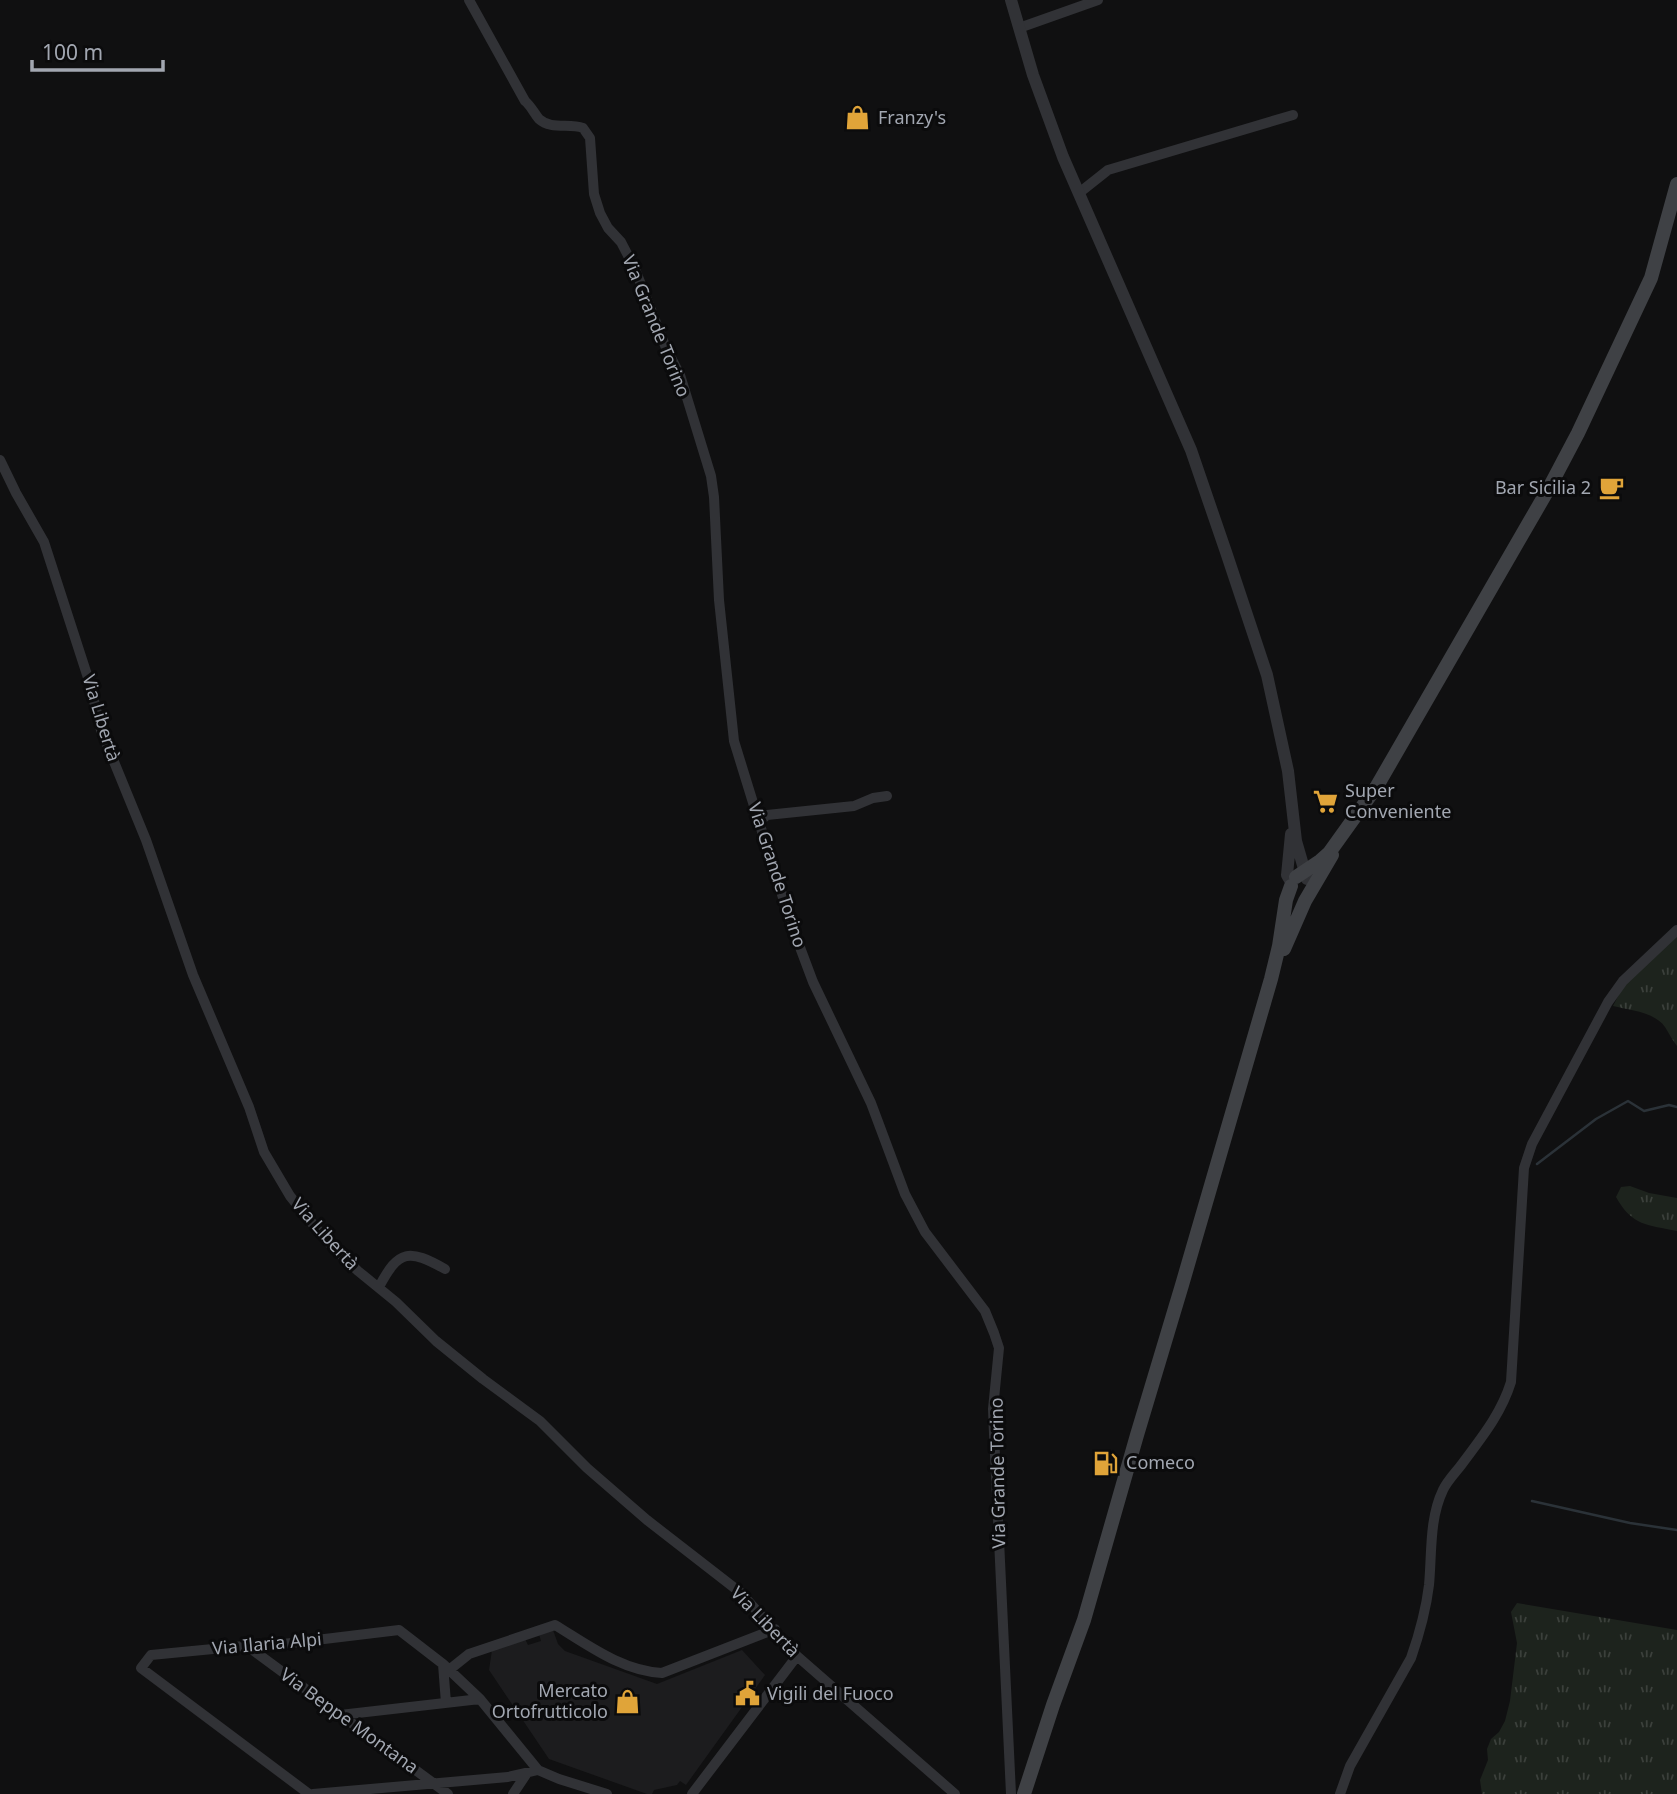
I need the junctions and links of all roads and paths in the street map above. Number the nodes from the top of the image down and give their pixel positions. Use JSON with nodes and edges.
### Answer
{"nodes":[{"id":1,"x":469,"y":0,"type":"edge"},
{"id":2,"x":1011,"y":0,"type":"edge"},
{"id":3,"x":1098,"y":0,"type":"edge"},
{"id":4,"x":1019,"y":28,"type":"junction"},
{"id":5,"x":1293,"y":115,"type":"dead end"},
{"id":6,"x":1677,"y":184,"type":"edge"},
{"id":7,"x":1079,"y":193,"type":"junction"},
{"id":8,"x":0,"y":460,"type":"edge"},
{"id":9,"x":887,"y":796,"type":"dead end"},
{"id":10,"x":1293,"y":820,"type":"junction"},
{"id":11,"x":759,"y":822,"type":"junction"},
{"id":12,"x":1302,"y":880,"type":"junction"},
{"id":13,"x":1677,"y":930,"type":"edge"},
{"id":14,"x":1271,"y":979,"type":"junction"},
{"id":15,"x":445,"y":1269,"type":"dead end"},
{"id":16,"x":379,"y":1287,"type":"junction"},
{"id":17,"x":775,"y":1629,"type":"junction"},
{"id":18,"x":250,"y":1648,"type":"junction"},
{"id":19,"x":797,"y":1656,"type":"junction"},
{"id":20,"x":446,"y":1667,"type":"junction"},
{"id":21,"x":480,"y":1699,"type":"junction"},
{"id":22,"x":446,"y":1703,"type":"junction"},
{"id":23,"x":340,"y":1714,"type":"junction"},
{"id":24,"x":533,"y":1772,"type":"junction"},
{"id":25,"x":433,"y":1783,"type":"junction"},
{"id":26,"x":1017,"y":1793,"type":"edge"},
{"id":27,"x":311,"y":1794,"type":"edge"},
{"id":28,"x":448,"y":1794,"type":"edge"},
{"id":29,"x":513,"y":1794,"type":"edge"},
{"id":30,"x":607,"y":1794,"type":"edge"},
{"id":31,"x":692,"y":1794,"type":"edge"},
{"id":32,"x":955,"y":1794,"type":"edge"},
{"id":33,"x":1340,"y":1794,"type":"edge"}],
"edges":[{"from":1,"to":11,"type":"street","name":"Via Grande Torino"},
{"from":2,"to":4,"type":"street"},
{"from":3,"to":4,"type":"street"},
{"from":4,"to":7,"type":"street"},
{"from":5,"to":7,"type":"street"},
{"from":6,"to":12,"type":"main road"},
{"from":7,"to":10,"type":"street"},
{"from":8,"to":16,"type":"street","name":"Via Libertà"},
{"from":9,"to":11,"type":"street"},
{"from":10,"to":12,"type":"street"},
{"from":10,"to":12,"type":"street"},
{"from":11,"to":26,"type":"street","name":"Via Grande Torino"},
{"from":12,"to":14,"type":"main road"},
{"from":12,"to":14,"type":"main road"},
{"from":13,"to":33,"type":"street"},
{"from":14,"to":26,"type":"main road"},
{"from":15,"to":16,"type":"street"},
{"from":16,"to":17,"type":"street","name":"Via Libertà"},
{"from":17,"to":19,"type":"street","name":"Via Libertà"},
{"from":17,"to":20,"type":"street"},
{"from":18,"to":20,"type":"street","name":"Via Ilaria Alpi"},
{"from":18,"to":23,"type":"street","name":"Via Beppe Montana"},
{"from":18,"to":27,"type":"street","name":"Via Ilaria Alpi"},
{"from":19,"to":31,"type":"street"},
{"from":19,"to":32,"type":"street","name":"Via Libertà"},
{"from":20,"to":21,"type":"street"},
{"from":20,"to":22,"type":"street"},
{"from":21,"to":22,"type":"street"},
{"from":21,"to":24,"type":"street"},
{"from":22,"to":23,"type":"street"},
{"from":23,"to":25,"type":"street","name":"Via Beppe Montana"},
{"from":24,"to":25,"type":"street"},
{"from":24,"to":29,"type":"street"},
{"from":24,"to":30,"type":"street"},
{"from":25,"to":27,"type":"street"},
{"from":25,"to":28,"type":"street","name":"Via Beppe Montana"}]}
